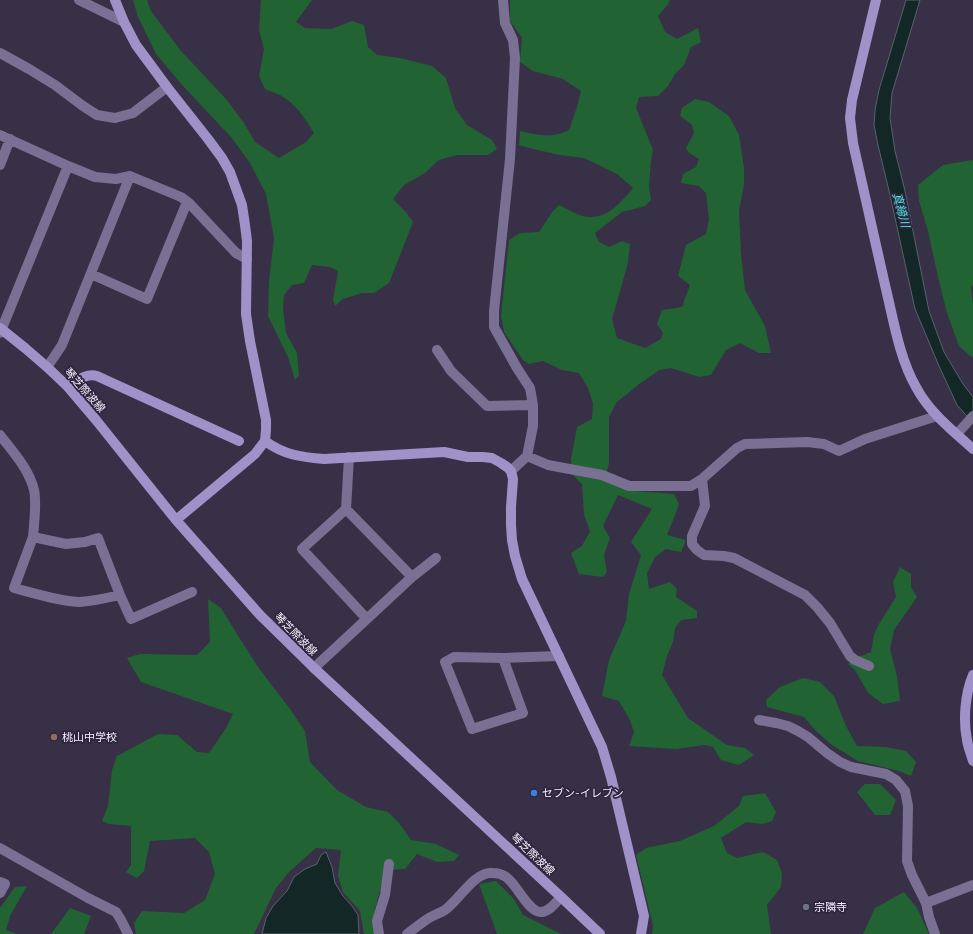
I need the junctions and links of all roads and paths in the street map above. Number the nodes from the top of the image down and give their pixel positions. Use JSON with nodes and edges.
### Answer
{"nodes":[{"id":1,"x":79,"y":0,"type":"edge"},
{"id":2,"x":116,"y":0,"type":"edge"},
{"id":3,"x":502,"y":0,"type":"edge"},
{"id":4,"x":876,"y":0,"type":"edge"},
{"id":5,"x":124,"y":22,"type":"junction"},
{"id":6,"x":0,"y":53,"type":"edge"},
{"id":7,"x":167,"y":87,"type":"junction"},
{"id":8,"x":0,"y":135,"type":"edge"},
{"id":9,"x":10,"y":139,"type":"junction"},
{"id":10,"x":0,"y":165,"type":"edge"},
{"id":11,"x":68,"y":166,"type":"junction"},
{"id":12,"x":130,"y":176,"type":"junction"},
{"id":13,"x":189,"y":203,"type":"junction"},
{"id":14,"x":247,"y":258,"type":"junction"},
{"id":15,"x":91,"y":274,"type":"junction"},
{"id":16,"x":0,"y":330,"type":"edge"},
{"id":17,"x":437,"y":350,"type":"dead end"},
{"id":18,"x":47,"y":367,"type":"junction"},
{"id":19,"x":68,"y":387,"type":"junction"},
{"id":20,"x":533,"y":405,"type":"junction"},
{"id":21,"x":937,"y":416,"type":"junction"},
{"id":22,"x":973,"y":416,"type":"edge"},
{"id":23,"x":959,"y":432,"type":"junction"},
{"id":24,"x":0,"y":435,"type":"edge"},
{"id":25,"x":239,"y":441,"type":"dead end"},
{"id":26,"x":265,"y":441,"type":"junction"},
{"id":27,"x":973,"y":449,"type":"edge"},
{"id":28,"x":528,"y":456,"type":"junction"},
{"id":29,"x":349,"y":457,"type":"junction"},
{"id":30,"x":511,"y":471,"type":"junction"},
{"id":31,"x":702,"y":479,"type":"junction"},
{"id":32,"x":346,"y":509,"type":"junction"},
{"id":33,"x":176,"y":520,"type":"junction"},
{"id":34,"x":33,"y":537,"type":"junction"},
{"id":35,"x":436,"y":558,"type":"dead end"},
{"id":36,"x":412,"y":577,"type":"junction"},
{"id":37,"x":192,"y":592,"type":"dead end"},
{"id":38,"x":120,"y":595,"type":"junction"},
{"id":39,"x":366,"y":618,"type":"junction"},
{"id":40,"x":559,"y":656,"type":"junction"},
{"id":41,"x":503,"y":658,"type":"junction"},
{"id":42,"x":869,"y":666,"type":"dead end"},
{"id":43,"x":314,"y":668,"type":"junction"},
{"id":44,"x":973,"y":675,"type":"edge"},
{"id":45,"x":759,"y":720,"type":"dead end"},
{"id":46,"x":973,"y":761,"type":"edge"},
{"id":47,"x":0,"y":848,"type":"edge"},
{"id":48,"x":389,"y":864,"type":"dead end"},
{"id":49,"x":0,"y":882,"type":"edge"},
{"id":50,"x":973,"y":885,"type":"edge"},
{"id":51,"x":0,"y":893,"type":"edge"},
{"id":52,"x":561,"y":897,"type":"junction"},
{"id":53,"x":926,"y":903,"type":"junction"},
{"id":54,"x":128,"y":934,"type":"edge"},
{"id":55,"x":379,"y":934,"type":"edge"},
{"id":56,"x":406,"y":934,"type":"edge"},
{"id":57,"x":600,"y":934,"type":"edge"},
{"id":58,"x":641,"y":934,"type":"edge"},
{"id":59,"x":935,"y":934,"type":"edge"}],
"edges":[{"from":1,"to":5,"type":"street"},
{"from":2,"to":5,"type":"street"},
{"from":3,"to":20,"type":"street"},
{"from":4,"to":21,"type":"street"},
{"from":5,"to":7,"type":"street"},
{"from":6,"to":7,"type":"street"},
{"from":7,"to":14,"type":"street"},
{"from":8,"to":9,"type":"street"},
{"from":9,"to":10,"type":"street"},
{"from":9,"to":11,"type":"street"},
{"from":11,"to":12,"type":"street"},
{"from":11,"to":16,"type":"street"},
{"from":12,"to":13,"type":"street"},
{"from":12,"to":15,"type":"street"},
{"from":13,"to":14,"type":"street"},
{"from":13,"to":15,"type":"street"},
{"from":14,"to":26,"type":"street"},
{"from":15,"to":18,"type":"street"},
{"from":16,"to":18,"type":"street","name":"琴芝際波線"},
{"from":17,"to":20,"type":"street"},
{"from":18,"to":19,"type":"street","name":"琴芝際波線"},
{"from":19,"to":25,"type":"street"},
{"from":19,"to":33,"type":"street","name":"琴芝際波線"},
{"from":20,"to":28,"type":"street"},
{"from":21,"to":23,"type":"street"},
{"from":21,"to":31,"type":"street"},
{"from":22,"to":23,"type":"street"},
{"from":23,"to":27,"type":"street"},
{"from":24,"to":34,"type":"street"},
{"from":26,"to":29,"type":"street"},
{"from":26,"to":33,"type":"street"},
{"from":28,"to":30,"type":"street"},
{"from":28,"to":31,"type":"street"},
{"from":29,"to":30,"type":"street"},
{"from":29,"to":32,"type":"street"},
{"from":30,"to":40,"type":"street"},
{"from":31,"to":42,"type":"street"},
{"from":32,"to":36,"type":"street"},
{"from":32,"to":39,"type":"street"},
{"from":33,"to":43,"type":"street","name":"琴芝際波線"},
{"from":34,"to":38,"type":"street"},
{"from":34,"to":38,"type":"street"},
{"from":35,"to":36,"type":"street"},
{"from":36,"to":39,"type":"street"},
{"from":37,"to":38,"type":"street"},
{"from":39,"to":43,"type":"street"},
{"from":40,"to":41,"type":"street"},
{"from":40,"to":58,"type":"street"},
{"from":41,"to":41,"type":"street"},
{"from":43,"to":52,"type":"street","name":"琴芝際波線"},
{"from":44,"to":46,"type":"street"},
{"from":45,"to":53,"type":"street"},
{"from":47,"to":54,"type":"street"},
{"from":48,"to":55,"type":"street"},
{"from":49,"to":51,"type":"street"},
{"from":50,"to":53,"type":"street"},
{"from":52,"to":56,"type":"street"},
{"from":52,"to":57,"type":"street","name":"琴芝際波線"},
{"from":53,"to":59,"type":"street"}]}
